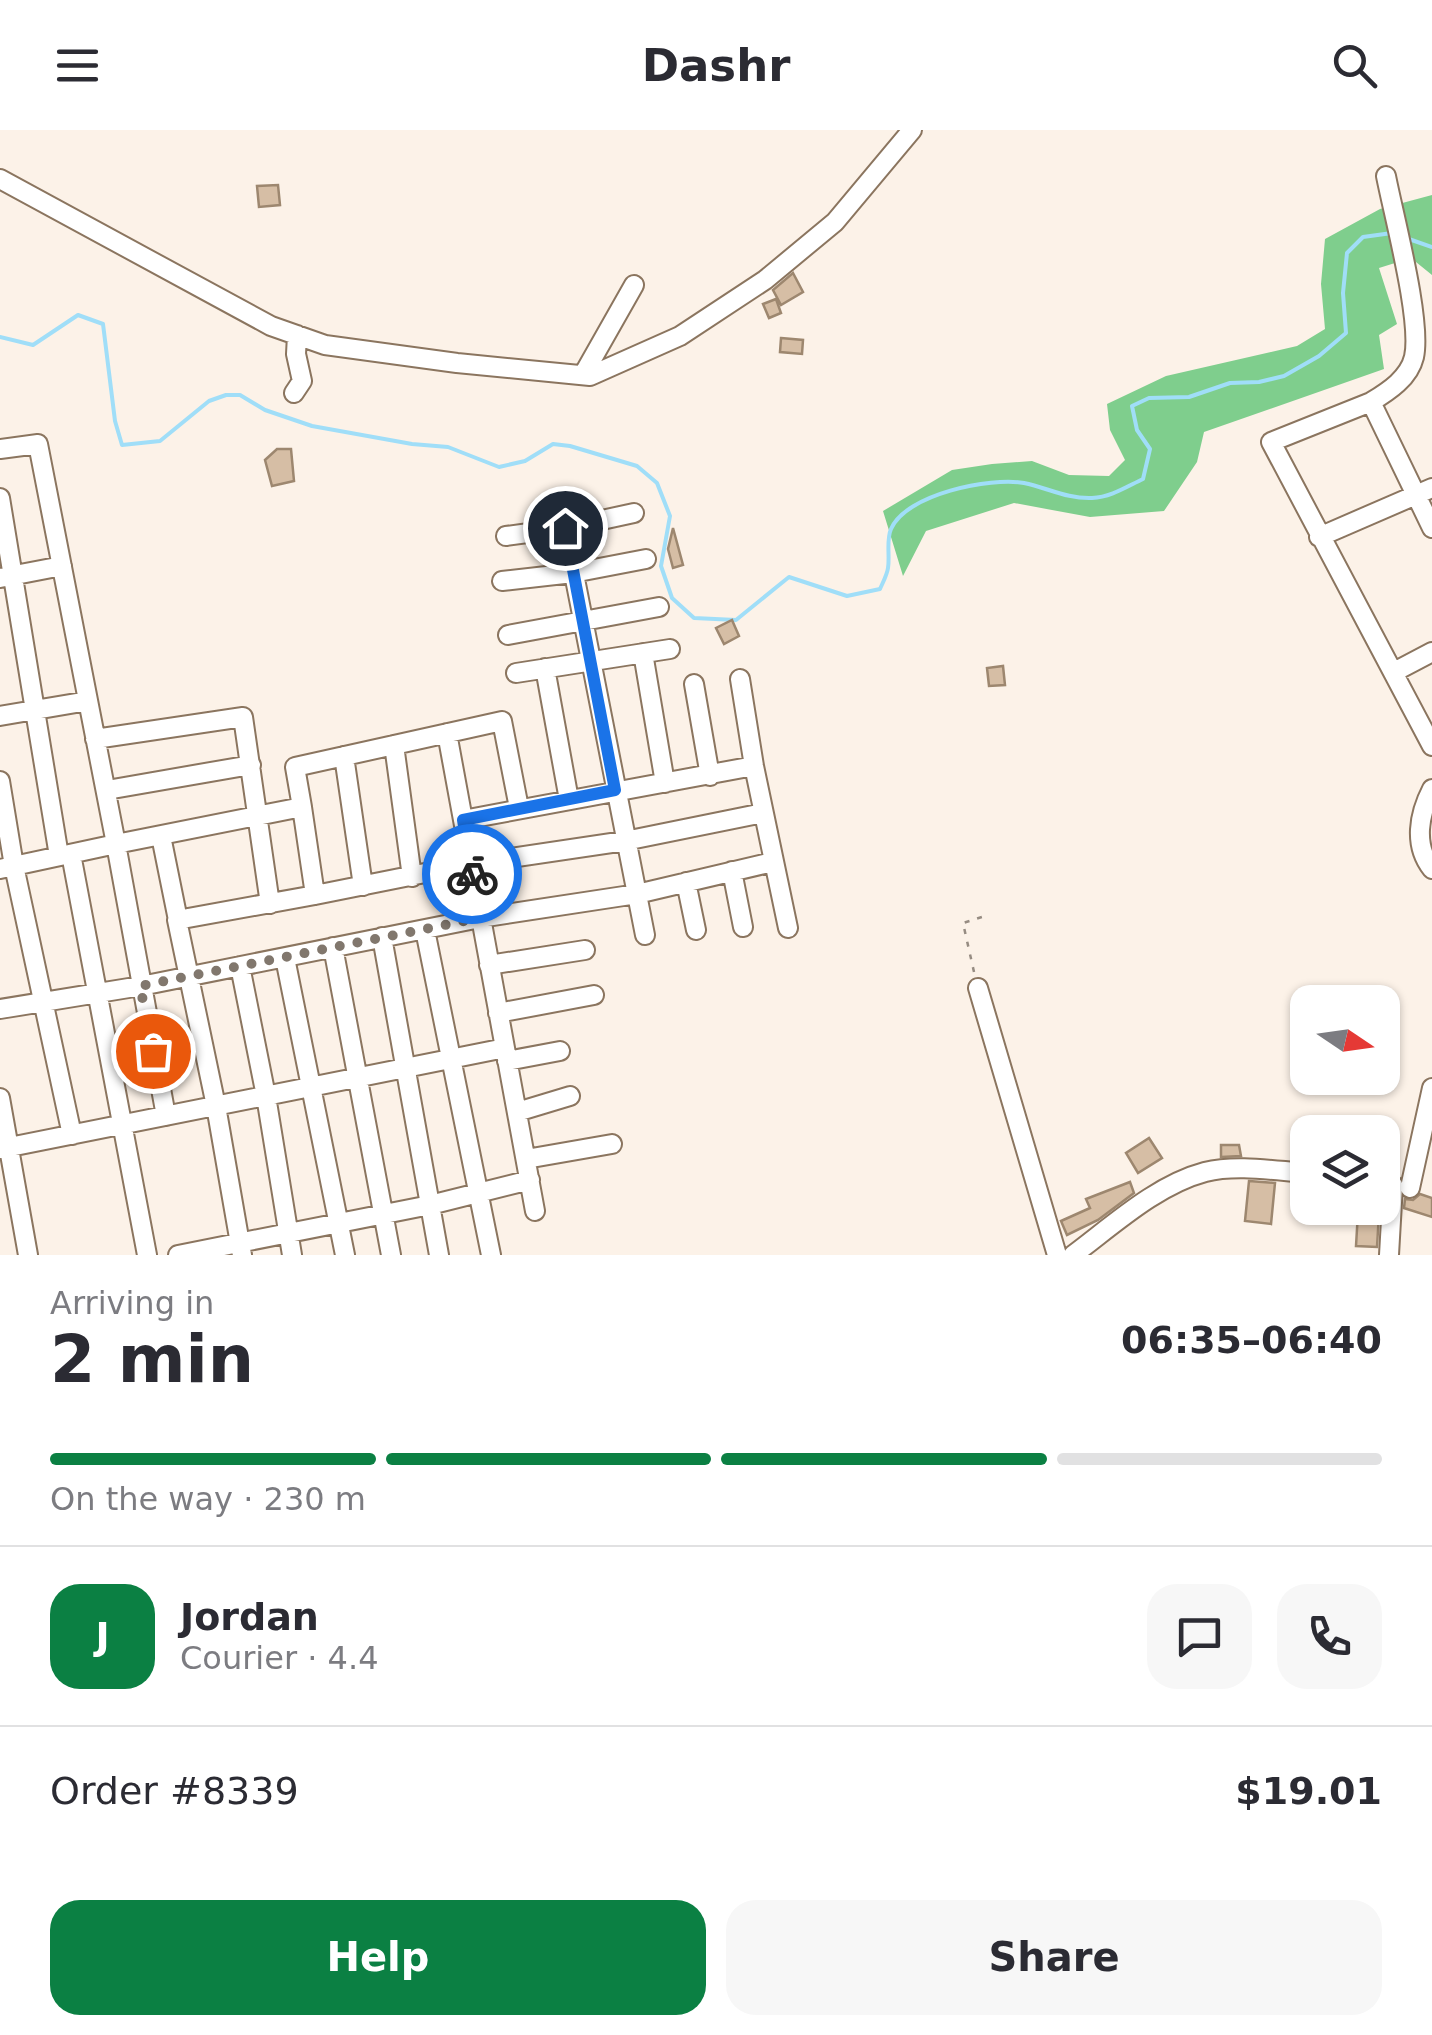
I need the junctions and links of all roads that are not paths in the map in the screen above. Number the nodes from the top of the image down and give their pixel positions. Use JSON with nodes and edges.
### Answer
{"nodes":[{"id":1,"x":912,"y":130,"type":"edge"},
{"id":2,"x":1386,"y":176,"type":"dead end"},
{"id":3,"x":0,"y":179,"type":"edge"},
{"id":4,"x":634,"y":285,"type":"dead end"},
{"id":5,"x":297,"y":335,"type":"junction"},
{"id":6,"x":583,"y":375,"type":"junction"},
{"id":7,"x":294,"y":393,"type":"dead end"},
{"id":8,"x":1372,"y":402,"type":"junction"},
{"id":9,"x":0,"y":450,"type":"edge"},
{"id":10,"x":1424,"y":491,"type":"edge"},
{"id":11,"x":0,"y":498,"type":"edge"},
{"id":12,"x":634,"y":513,"type":"dead end"},
{"id":13,"x":565,"y":528,"type":"junction"},
{"id":14,"x":1432,"y":528,"type":"edge"},
{"id":15,"x":506,"y":536,"type":"dead end"},
{"id":16,"x":1320,"y":538,"type":"junction"},
{"id":17,"x":646,"y":559,"type":"dead end"},
{"id":18,"x":62,"y":566,"type":"junction"},
{"id":19,"x":573,"y":574,"type":"junction"},
{"id":20,"x":7,"y":576,"type":"edge"},
{"id":21,"x":502,"y":582,"type":"dead end"},
{"id":22,"x":659,"y":607,"type":"dead end"},
{"id":23,"x":582,"y":620,"type":"junction"},
{"id":24,"x":508,"y":635,"type":"dead end"},
{"id":25,"x":670,"y":649,"type":"dead end"},
{"id":26,"x":1432,"y":652,"type":"edge"},
{"id":27,"x":643,"y":654,"type":"junction"},
{"id":28,"x":590,"y":662,"type":"junction"},
{"id":29,"x":546,"y":668,"type":"junction"},
{"id":30,"x":516,"y":672,"type":"dead end"},
{"id":31,"x":1394,"y":672,"type":"junction"},
{"id":32,"x":740,"y":679,"type":"dead end"},
{"id":33,"x":694,"y":684,"type":"dead end"},
{"id":34,"x":88,"y":701,"type":"junction"},
{"id":35,"x":36,"y":710,"type":"junction"},
{"id":36,"x":0,"y":716,"type":"edge"},
{"id":37,"x":447,"y":733,"type":"junction"},
{"id":38,"x":95,"y":739,"type":"junction"},
{"id":39,"x":394,"y":745,"type":"junction"},
{"id":40,"x":1432,"y":746,"type":"edge"},
{"id":41,"x":344,"y":756,"type":"junction"},
{"id":42,"x":251,"y":766,"type":"junction"},
{"id":43,"x":754,"y":766,"type":"junction"},
{"id":44,"x":710,"y":776,"type":"junction"},
{"id":45,"x":0,"y":781,"type":"edge"},
{"id":46,"x":665,"y":783,"type":"junction"},
{"id":47,"x":1432,"y":789,"type":"edge"},
{"id":48,"x":107,"y":790,"type":"junction"},
{"id":49,"x":615,"y":790,"type":"junction"},
{"id":50,"x":570,"y":800,"type":"junction"},
{"id":51,"x":302,"y":807,"type":"junction"},
{"id":52,"x":518,"y":808,"type":"junction"},
{"id":53,"x":763,"y":813,"type":"junction"},
{"id":54,"x":257,"y":816,"type":"junction"},
{"id":55,"x":463,"y":820,"type":"junction"},
{"id":56,"x":162,"y":836,"type":"junction"},
{"id":57,"x":625,"y":841,"type":"junction"},
{"id":58,"x":116,"y":844,"type":"junction"},
{"id":59,"x":65,"y":855,"type":"junction"},
{"id":60,"x":773,"y":862,"type":"junction"},
{"id":61,"x":470,"y":864,"type":"junction"},
{"id":62,"x":7,"y":868,"type":"edge"},
{"id":63,"x":1432,"y":869,"type":"edge"},
{"id":64,"x":732,"y":871,"type":"junction"},
{"id":65,"x":412,"y":877,"type":"junction"},
{"id":66,"x":686,"y":882,"type":"junction"},
{"id":67,"x":363,"y":886,"type":"junction"},
{"id":68,"x":637,"y":894,"type":"junction"},
{"id":69,"x":315,"y":895,"type":"junction"},
{"id":70,"x":270,"y":904,"type":"junction"},
{"id":71,"x":480,"y":918,"type":"junction"},
{"id":72,"x":178,"y":920,"type":"junction"},
{"id":73,"x":743,"y":928,"type":"dead end"},
{"id":74,"x":788,"y":928,"type":"dead end"},
{"id":75,"x":424,"y":930,"type":"junction"},
{"id":76,"x":696,"y":930,"type":"dead end"},
{"id":77,"x":645,"y":935,"type":"dead end"},
{"id":78,"x":382,"y":937,"type":"junction"},
{"id":79,"x":333,"y":946,"type":"junction"},
{"id":80,"x":584,"y":950,"type":"dead end"},
{"id":81,"x":286,"y":958,"type":"junction"},
{"id":82,"x":489,"y":965,"type":"junction"},
{"id":83,"x":240,"y":966,"type":"junction"},
{"id":84,"x":189,"y":974,"type":"junction"},
{"id":85,"x":140,"y":986,"type":"junction"},
{"id":86,"x":978,"y":988,"type":"road end"},
{"id":87,"x":96,"y":993,"type":"junction"},
{"id":88,"x":594,"y":995,"type":"dead end"},
{"id":89,"x":44,"y":1002,"type":"junction"},
{"id":90,"x":0,"y":1009,"type":"edge"},
{"id":91,"x":498,"y":1013,"type":"junction"},
{"id":92,"x":560,"y":1051,"type":"dead end"},
{"id":93,"x":506,"y":1054,"type":"junction"},
{"id":94,"x":450,"y":1059,"type":"junction"},
{"id":95,"x":404,"y":1070,"type":"junction"},
{"id":96,"x":359,"y":1077,"type":"junction"},
{"id":97,"x":311,"y":1087,"type":"junction"},
{"id":98,"x":1432,"y":1088,"type":"edge"},
{"id":99,"x":266,"y":1096,"type":"junction"},
{"id":100,"x":570,"y":1096,"type":"dead end"},
{"id":101,"x":0,"y":1098,"type":"edge"},
{"id":102,"x":216,"y":1106,"type":"junction"},
{"id":103,"x":517,"y":1112,"type":"junction"},
{"id":104,"x":166,"y":1116,"type":"junction"},
{"id":105,"x":120,"y":1123,"type":"junction"},
{"id":106,"x":72,"y":1135,"type":"junction"},
{"id":107,"x":612,"y":1144,"type":"dead end"},
{"id":108,"x":4,"y":1148,"type":"edge"},
{"id":109,"x":526,"y":1160,"type":"junction"},
{"id":110,"x":1290,"y":1171,"type":"edge"},
{"id":111,"x":1400,"y":1172,"type":"edge"},
{"id":112,"x":530,"y":1180,"type":"junction"},
{"id":113,"x":1400,"y":1186,"type":"edge"},
{"id":114,"x":1432,"y":1192,"type":"edge"},
{"id":115,"x":477,"y":1194,"type":"junction"},
{"id":116,"x":430,"y":1205,"type":"junction"},
{"id":117,"x":535,"y":1211,"type":"dead end"},
{"id":118,"x":383,"y":1214,"type":"junction"},
{"id":119,"x":339,"y":1223,"type":"junction"},
{"id":120,"x":1391,"y":1225,"type":"edge"},
{"id":121,"x":288,"y":1233,"type":"junction"},
{"id":122,"x":241,"y":1249,"type":"edge"},
{"id":123,"x":191,"y":1254,"type":"edge"},
{"id":124,"x":28,"y":1255,"type":"edge"},
{"id":125,"x":147,"y":1255,"type":"edge"},
{"id":126,"x":292,"y":1255,"type":"edge"},
{"id":127,"x":344,"y":1255,"type":"edge"},
{"id":128,"x":391,"y":1255,"type":"edge"},
{"id":129,"x":439,"y":1255,"type":"edge"},
{"id":130,"x":491,"y":1255,"type":"edge"},
{"id":131,"x":1057,"y":1255,"type":"edge"},
{"id":132,"x":1073,"y":1255,"type":"edge"},
{"id":133,"x":1388,"y":1255,"type":"edge"}],
"edges":[{"from":1,"to":6,"type":"street"},
{"from":2,"to":8,"type":"street"},
{"from":3,"to":5,"type":"street"},
{"from":4,"to":6,"type":"street"},
{"from":5,"to":6,"type":"street"},
{"from":5,"to":7,"type":"street"},
{"from":8,"to":10,"type":"street"},
{"from":8,"to":16,"type":"street"},
{"from":9,"to":18,"type":"street"},
{"from":10,"to":14,"type":"street"},
{"from":10,"to":16,"type":"street"},
{"from":11,"to":20,"type":"street"},
{"from":12,"to":13,"type":"street"},
{"from":13,"to":15,"type":"street"},
{"from":13,"to":19,"type":"street"},
{"from":16,"to":31,"type":"street"},
{"from":17,"to":19,"type":"street"},
{"from":18,"to":20,"type":"street"},
{"from":18,"to":34,"type":"street"},
{"from":19,"to":21,"type":"street"},
{"from":19,"to":23,"type":"street"},
{"from":20,"to":35,"type":"street"},
{"from":22,"to":23,"type":"street"},
{"from":23,"to":24,"type":"street"},
{"from":23,"to":28,"type":"street"},
{"from":25,"to":27,"type":"street"},
{"from":26,"to":31,"type":"street"},
{"from":27,"to":28,"type":"street"},
{"from":27,"to":46,"type":"street"},
{"from":28,"to":29,"type":"street"},
{"from":28,"to":49,"type":"street"},
{"from":29,"to":30,"type":"street"},
{"from":29,"to":50,"type":"street"},
{"from":31,"to":40,"type":"street"},
{"from":32,"to":43,"type":"street"},
{"from":33,"to":44,"type":"street"},
{"from":34,"to":35,"type":"street"},
{"from":34,"to":38,"type":"street"},
{"from":35,"to":36,"type":"street"},
{"from":35,"to":59,"type":"street"},
{"from":37,"to":39,"type":"street"},
{"from":37,"to":52,"type":"street"},
{"from":37,"to":55,"type":"street"},
{"from":38,"to":42,"type":"street"},
{"from":38,"to":48,"type":"street"},
{"from":39,"to":41,"type":"street"},
{"from":39,"to":65,"type":"street"},
{"from":41,"to":51,"type":"street"},
{"from":41,"to":67,"type":"street"},
{"from":42,"to":48,"type":"street"},
{"from":42,"to":54,"type":"street"},
{"from":43,"to":44,"type":"street"},
{"from":43,"to":53,"type":"street"},
{"from":44,"to":46,"type":"street"},
{"from":45,"to":62,"type":"street"},
{"from":46,"to":49,"type":"street"},
{"from":47,"to":63,"type":"street"},
{"from":48,"to":58,"type":"street"},
{"from":49,"to":50,"type":"street"},
{"from":49,"to":57,"type":"street"},
{"from":50,"to":52,"type":"street"},
{"from":51,"to":54,"type":"street"},
{"from":51,"to":69,"type":"street"},
{"from":52,"to":55,"type":"street"},
{"from":53,"to":57,"type":"street"},
{"from":53,"to":60,"type":"street"},
{"from":54,"to":56,"type":"street"},
{"from":54,"to":70,"type":"street"},
{"from":55,"to":61,"type":"street"},
{"from":56,"to":58,"type":"street"},
{"from":56,"to":72,"type":"street"},
{"from":57,"to":61,"type":"street"},
{"from":57,"to":68,"type":"street"},
{"from":58,"to":59,"type":"street"},
{"from":58,"to":85,"type":"street"},
{"from":59,"to":62,"type":"street"},
{"from":59,"to":87,"type":"street"},
{"from":60,"to":64,"type":"street"},
{"from":60,"to":74,"type":"street"},
{"from":61,"to":65,"type":"street"},
{"from":61,"to":71,"type":"street"},
{"from":62,"to":89,"type":"street"},
{"from":64,"to":66,"type":"street"},
{"from":64,"to":73,"type":"street"},
{"from":65,"to":67,"type":"street"},
{"from":66,"to":68,"type":"street"},
{"from":66,"to":76,"type":"street"},
{"from":67,"to":69,"type":"street"},
{"from":68,"to":71,"type":"street"},
{"from":68,"to":77,"type":"street"},
{"from":69,"to":70,"type":"street"},
{"from":70,"to":72,"type":"street"},
{"from":71,"to":75,"type":"street"},
{"from":71,"to":82,"type":"street"},
{"from":72,"to":84,"type":"street"},
{"from":75,"to":78,"type":"street"},
{"from":75,"to":94,"type":"street"},
{"from":78,"to":79,"type":"street"},
{"from":78,"to":95,"type":"street"},
{"from":79,"to":81,"type":"street"},
{"from":79,"to":96,"type":"street"},
{"from":80,"to":82,"type":"street"},
{"from":81,"to":83,"type":"street"},
{"from":81,"to":97,"type":"street"},
{"from":82,"to":91,"type":"street"},
{"from":83,"to":84,"type":"street"},
{"from":83,"to":99,"type":"street"},
{"from":84,"to":85,"type":"street"},
{"from":84,"to":102,"type":"street"},
{"from":85,"to":87,"type":"street"},
{"from":85,"to":104,"type":"street"},
{"from":86,"to":131,"type":"street"},
{"from":87,"to":89,"type":"street"},
{"from":87,"to":105,"type":"street"},
{"from":88,"to":91,"type":"street"},
{"from":89,"to":90,"type":"street"},
{"from":89,"to":106,"type":"street"},
{"from":91,"to":93,"type":"street"},
{"from":92,"to":93,"type":"street"},
{"from":93,"to":94,"type":"street"},
{"from":93,"to":103,"type":"street"},
{"from":94,"to":95,"type":"street"},
{"from":94,"to":115,"type":"street"},
{"from":95,"to":96,"type":"street"},
{"from":95,"to":116,"type":"street"},
{"from":96,"to":97,"type":"street"},
{"from":96,"to":118,"type":"street"},
{"from":97,"to":99,"type":"street"},
{"from":97,"to":119,"type":"street"},
{"from":98,"to":111,"type":"street"},
{"from":99,"to":102,"type":"street"},
{"from":99,"to":121,"type":"street"},
{"from":100,"to":103,"type":"street"},
{"from":101,"to":108,"type":"street"},
{"from":102,"to":104,"type":"street"},
{"from":102,"to":122,"type":"street"},
{"from":103,"to":109,"type":"street"},
{"from":104,"to":105,"type":"street"},
{"from":105,"to":106,"type":"street"},
{"from":105,"to":125,"type":"street"},
{"from":106,"to":108,"type":"street"},
{"from":107,"to":109,"type":"street"},
{"from":108,"to":124,"type":"street"},
{"from":109,"to":112,"type":"street"},
{"from":110,"to":132,"type":"street"},
{"from":112,"to":115,"type":"street"},
{"from":112,"to":117,"type":"street"},
{"from":113,"to":114,"type":"street"},
{"from":115,"to":116,"type":"street"},
{"from":115,"to":130,"type":"street"},
{"from":116,"to":118,"type":"street"},
{"from":116,"to":129,"type":"street"},
{"from":118,"to":119,"type":"street"},
{"from":118,"to":128,"type":"street"},
{"from":119,"to":121,"type":"street"},
{"from":119,"to":127,"type":"street"},
{"from":120,"to":133,"type":"street"},
{"from":121,"to":122,"type":"street"},
{"from":121,"to":126,"type":"street"},
{"from":122,"to":123,"type":"street"}]}
